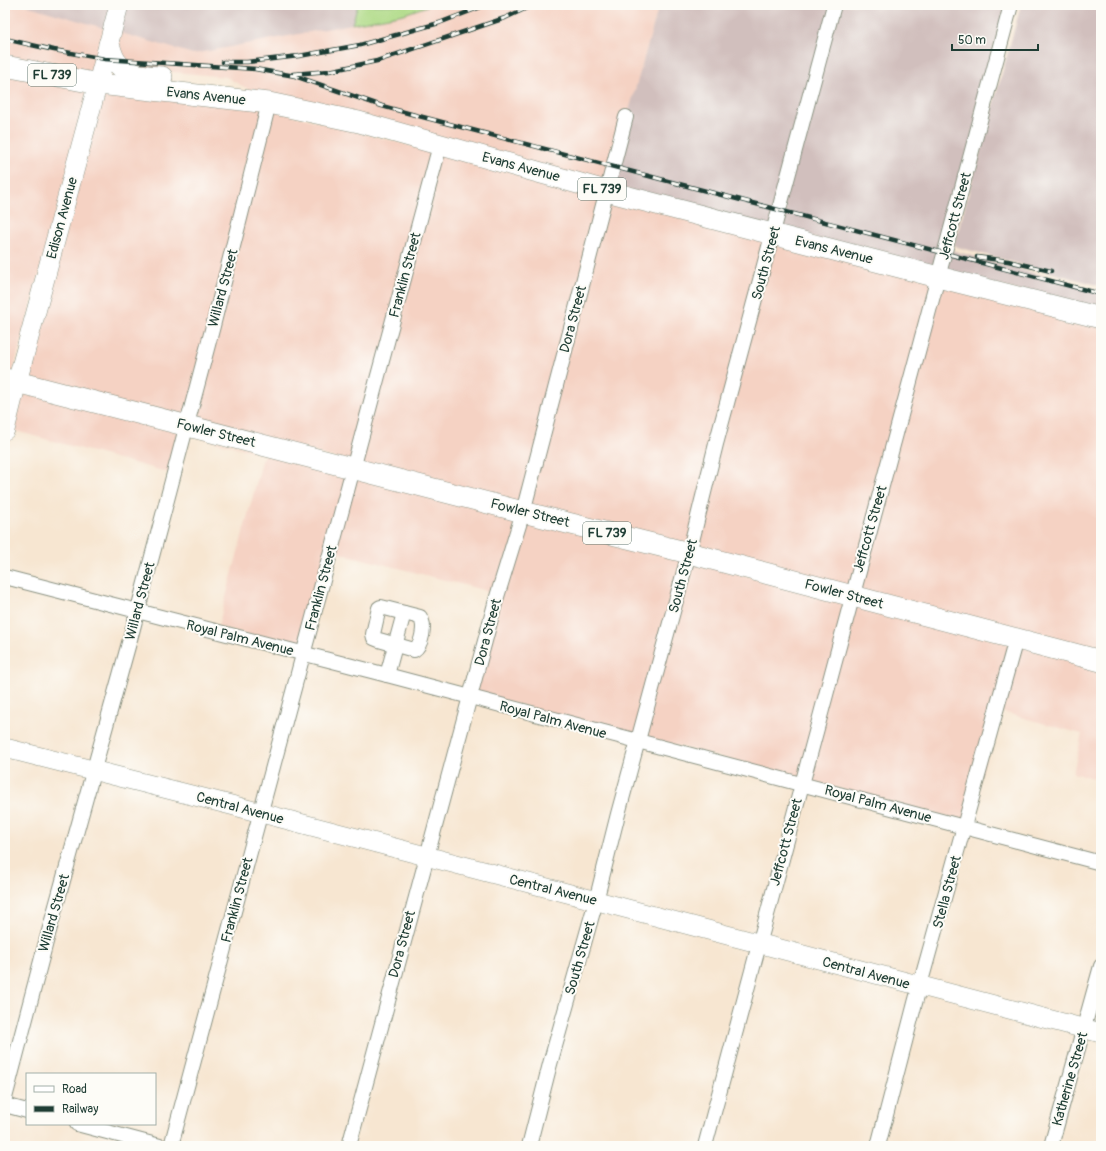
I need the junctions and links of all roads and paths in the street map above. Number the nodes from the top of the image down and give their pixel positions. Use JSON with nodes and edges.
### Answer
{"nodes":[{"id":1,"x":119,"y":5,"type":"edge"},
{"id":2,"x":834,"y":5,"type":"edge"},
{"id":3,"x":1011,"y":5,"type":"edge"},
{"id":4,"x":109,"y":44,"type":"junction"},
{"id":5,"x":5,"y":66,"type":"edge"},
{"id":6,"x":99,"y":84,"type":"junction"},
{"id":7,"x":264,"y":102,"type":"junction"},
{"id":8,"x":626,"y":117,"type":"dead end"},
{"id":9,"x":440,"y":145,"type":"junction"},
{"id":10,"x":606,"y":191,"type":"junction"},
{"id":11,"x":774,"y":235,"type":"junction"},
{"id":12,"x":938,"y":277,"type":"junction"},
{"id":13,"x":1101,"y":318,"type":"edge"},
{"id":14,"x":11,"y":380,"type":"edge"},
{"id":15,"x":186,"y":426,"type":"junction"},
{"id":16,"x":5,"y":430,"type":"edge"},
{"id":17,"x":353,"y":467,"type":"junction"},
{"id":18,"x":522,"y":512,"type":"junction"},
{"id":19,"x":689,"y":553,"type":"junction"},
{"id":20,"x":5,"y":577,"type":"edge"},
{"id":21,"x":852,"y":596,"type":"junction"},
{"id":22,"x":137,"y":612,"type":"junction"},
{"id":23,"x":404,"y":613,"type":"junction"},
{"id":24,"x":1016,"y":639,"type":"junction"},
{"id":25,"x":396,"y":645,"type":"junction"},
{"id":26,"x":303,"y":654,"type":"junction"},
{"id":27,"x":1101,"y":661,"type":"edge"},
{"id":28,"x":387,"y":676,"type":"junction"},
{"id":29,"x":470,"y":698,"type":"junction"},
{"id":30,"x":638,"y":742,"type":"junction"},
{"id":31,"x":5,"y":748,"type":"edge"},
{"id":32,"x":93,"y":770,"type":"junction"},
{"id":33,"x":802,"y":784,"type":"junction"},
{"id":34,"x":261,"y":814,"type":"junction"},
{"id":35,"x":964,"y":826,"type":"junction"},
{"id":36,"x":426,"y":857,"type":"junction"},
{"id":37,"x":1101,"y":863,"type":"edge"},
{"id":38,"x":596,"y":901,"type":"junction"},
{"id":39,"x":758,"y":944,"type":"junction"},
{"id":40,"x":1101,"y":966,"type":"edge"},
{"id":41,"x":920,"y":987,"type":"junction"},
{"id":42,"x":1092,"y":1031,"type":"edge"},
{"id":43,"x":5,"y":1098,"type":"edge"},
{"id":44,"x":5,"y":1105,"type":"edge"},
{"id":45,"x":26,"y":1111,"type":"edge"},
{"id":46,"x":81,"y":1125,"type":"edge"},
{"id":47,"x":160,"y":1146,"type":"edge"},
{"id":48,"x":171,"y":1146,"type":"edge"},
{"id":49,"x":348,"y":1146,"type":"edge"},
{"id":50,"x":529,"y":1146,"type":"edge"},
{"id":51,"x":705,"y":1146,"type":"edge"},
{"id":52,"x":878,"y":1146,"type":"edge"},
{"id":53,"x":1051,"y":1146,"type":"edge"}],
"edges":[{"from":1,"to":4,"type":"street","name":"Edison Avenue"},
{"from":2,"to":11,"type":"street","name":"South Street"},
{"from":3,"to":12,"type":"street","name":"Jeffcott Street"},
{"from":4,"to":6,"type":"street","name":"Edison Avenue"},
{"from":4,"to":7,"type":"main road"},
{"from":5,"to":6,"type":"main road","name":"Evans Avenue","number":"FL 739"},
{"from":6,"to":7,"type":"main road","name":"Evans Avenue","number":"FL 739"},
{"from":6,"to":14,"type":"street","name":"Edison Avenue"},
{"from":7,"to":9,"type":"main road","name":"Evans Avenue","number":"FL 739"},
{"from":7,"to":15,"type":"street","name":"Willard Street"},
{"from":8,"to":10,"type":"street","name":"Dora Street"},
{"from":9,"to":10,"type":"main road","name":"Evans Avenue","number":"FL 739"},
{"from":9,"to":17,"type":"street","name":"Franklin Street"},
{"from":10,"to":11,"type":"main road","name":"Evans Avenue","number":"FL 739"},
{"from":10,"to":18,"type":"street","name":"Dora Street"},
{"from":11,"to":12,"type":"main road","name":"Evans Avenue","number":"FL 739"},
{"from":11,"to":19,"type":"street","name":"South Street"},
{"from":12,"to":13,"type":"main road","name":"Evans Avenue","number":"FL 739"},
{"from":12,"to":21,"type":"street","name":"Jeffcott Street"},
{"from":14,"to":15,"type":"main road","name":"Fowler Street","number":"FL 739"},
{"from":14,"to":16,"type":"street","name":"Edison Avenue"},
{"from":15,"to":17,"type":"main road","name":"Fowler Street","number":"FL 739"},
{"from":15,"to":22,"type":"street","name":"Willard Street"},
{"from":17,"to":18,"type":"main road","name":"Fowler Street","number":"FL 739"},
{"from":17,"to":26,"type":"street","name":"Franklin Street"},
{"from":18,"to":19,"type":"main road","name":"Fowler Street","number":"FL 739"},
{"from":18,"to":29,"type":"street","name":"Dora Street"},
{"from":19,"to":21,"type":"main road","name":"Fowler Street","number":"FL 739"},
{"from":19,"to":30,"type":"street","name":"South Street"},
{"from":20,"to":22,"type":"street","name":"Royal Palm Avenue"},
{"from":21,"to":24,"type":"main road","name":"Fowler Street","number":"FL 739"},
{"from":21,"to":33,"type":"street","name":"Jeffcott Street"},
{"from":22,"to":26,"type":"street","name":"Royal Palm Avenue"},
{"from":22,"to":32,"type":"street","name":"Willard Street"},
{"from":23,"to":25,"type":"street"},
{"from":23,"to":25,"type":"street"},
{"from":23,"to":25,"type":"street"},
{"from":24,"to":27,"type":"main road","name":"Fowler Street","number":"FL 739"},
{"from":24,"to":35,"type":"street","name":"Stella Street"},
{"from":25,"to":28,"type":"street"},
{"from":26,"to":28,"type":"street","name":"Royal Palm Avenue"},
{"from":26,"to":34,"type":"street","name":"Franklin Street"},
{"from":28,"to":29,"type":"street","name":"Royal Palm Avenue"},
{"from":29,"to":30,"type":"street","name":"Royal Palm Avenue"},
{"from":29,"to":36,"type":"street","name":"Dora Street"},
{"from":30,"to":33,"type":"street","name":"Royal Palm Avenue"},
{"from":30,"to":38,"type":"street","name":"South Street"},
{"from":31,"to":32,"type":"street","name":"Central Avenue"},
{"from":32,"to":34,"type":"street","name":"Central Avenue"},
{"from":32,"to":43,"type":"street","name":"Willard Street"},
{"from":33,"to":35,"type":"street","name":"Royal Palm Avenue"},
{"from":33,"to":39,"type":"street","name":"Jeffcott Street"},
{"from":34,"to":36,"type":"street","name":"Central Avenue"},
{"from":34,"to":48,"type":"street","name":"Franklin Street"},
{"from":35,"to":37,"type":"street","name":"Royal Palm Avenue"},
{"from":35,"to":41,"type":"street","name":"Stella Street"},
{"from":36,"to":38,"type":"street","name":"Central Avenue"},
{"from":36,"to":49,"type":"street","name":"Dora Street"},
{"from":38,"to":39,"type":"street","name":"Central Avenue"},
{"from":38,"to":50,"type":"street","name":"South Street"},
{"from":39,"to":41,"type":"street","name":"Central Avenue"},
{"from":39,"to":51,"type":"street","name":"Jeffcott Street"},
{"from":40,"to":42,"type":"street","name":"Katherine Street"},
{"from":41,"to":42,"type":"street","name":"Central Avenue"},
{"from":41,"to":52,"type":"street","name":"Stella Street"},
{"from":42,"to":53,"type":"street","name":"Katherine Street"},
{"from":44,"to":45,"type":"street"},
{"from":46,"to":47,"type":"street"}]}
